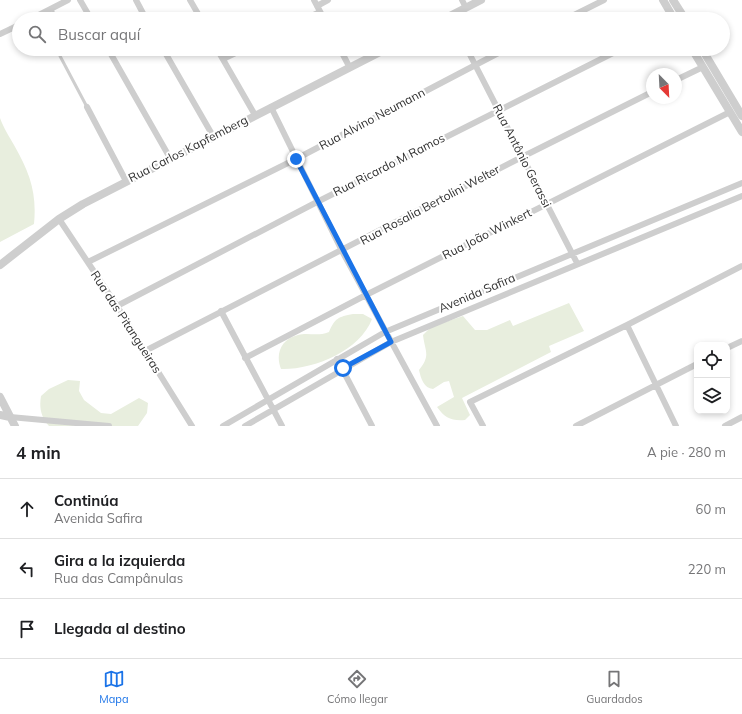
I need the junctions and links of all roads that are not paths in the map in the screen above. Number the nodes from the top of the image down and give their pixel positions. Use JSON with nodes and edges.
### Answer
{"nodes":[{"id":1,"x":68,"y":0,"type":"edge"},
{"id":2,"x":80,"y":0,"type":"edge"},
{"id":3,"x":136,"y":0,"type":"edge"},
{"id":4,"x":199,"y":0,"type":"edge"},
{"id":5,"x":328,"y":0,"type":"edge"},
{"id":6,"x":462,"y":0,"type":"edge"},
{"id":7,"x":481,"y":0,"type":"edge"},
{"id":8,"x":604,"y":0,"type":"edge"},
{"id":9,"x":663,"y":0,"type":"edge"},
{"id":10,"x":673,"y":0,"type":"edge"},
{"id":11,"x":191,"y":2,"type":"edge"},
{"id":12,"x":316,"y":3,"type":"edge"},
{"id":13,"x":466,"y":8,"type":"junction"},
{"id":14,"x":52,"y":9,"type":"junction"},
{"id":15,"x":46,"y":12,"type":"edge"},
{"id":16,"x":53,"y":12,"type":"edge"},
{"id":17,"x":87,"y":12,"type":"edge"},
{"id":18,"x":142,"y":12,"type":"edge"},
{"id":19,"x":197,"y":12,"type":"edge"},
{"id":20,"x":320,"y":12,"type":"edge"},
{"id":21,"x":459,"y":12,"type":"edge"},
{"id":22,"x":580,"y":12,"type":"edge"},
{"id":23,"x":670,"y":12,"type":"edge"},
{"id":24,"x":680,"y":12,"type":"edge"},
{"id":25,"x":12,"y":28,"type":"edge"},
{"id":26,"x":0,"y":34,"type":"edge"},
{"id":27,"x":60,"y":56,"type":"edge"},
{"id":28,"x":112,"y":56,"type":"edge"},
{"id":29,"x":167,"y":56,"type":"edge"},
{"id":30,"x":221,"y":56,"type":"edge"},
{"id":31,"x":229,"y":56,"type":"edge"},
{"id":32,"x":344,"y":56,"type":"edge"},
{"id":33,"x":373,"y":56,"type":"edge"},
{"id":34,"x":470,"y":56,"type":"edge"},
{"id":35,"x":492,"y":56,"type":"edge"},
{"id":36,"x":607,"y":56,"type":"edge"},
{"id":37,"x":696,"y":56,"type":"edge"},
{"id":38,"x":706,"y":56,"type":"edge"},
{"id":39,"x":223,"y":59,"type":"junction"},
{"id":40,"x":475,"y":65,"type":"junction"},
{"id":41,"x":703,"y":67,"type":"junction"},
{"id":42,"x":350,"y":68,"type":"junction"},
{"id":43,"x":682,"y":77,"type":"edge"},
{"id":44,"x":646,"y":95,"type":"edge"},
{"id":45,"x":88,"y":107,"type":"joint"},
{"id":46,"x":271,"y":107,"type":"junction"},
{"id":47,"x":498,"y":109,"type":"junction"},
{"id":48,"x":730,"y":112,"type":"junction"},
{"id":49,"x":255,"y":115,"type":"junction"},
{"id":50,"x":742,"y":116,"type":"edge"},
{"id":51,"x":742,"y":132,"type":"edge"},
{"id":52,"x":213,"y":136,"type":"junction"},
{"id":53,"x":522,"y":157,"type":"junction"},
{"id":54,"x":170,"y":158,"type":"junction"},
{"id":55,"x":296,"y":159,"type":"junction"},
{"id":56,"x":126,"y":181,"type":"junction"},
{"id":57,"x":742,"y":183,"type":"edge"},
{"id":58,"x":742,"y":196,"type":"edge"},
{"id":59,"x":317,"y":202,"type":"junction"},
{"id":60,"x":546,"y":205,"type":"junction"},
{"id":61,"x":59,"y":219,"type":"junction"},
{"id":62,"x":342,"y":251,"type":"junction"},
{"id":63,"x":572,"y":253,"type":"junction"},
{"id":64,"x":88,"y":262,"type":"junction"},
{"id":65,"x":577,"y":263,"type":"junction"},
{"id":66,"x":0,"y":265,"type":"edge"},
{"id":67,"x":742,"y":266,"type":"edge"},
{"id":68,"x":366,"y":295,"type":"junction"},
{"id":69,"x":117,"y":306,"type":"junction"},
{"id":70,"x":221,"y":311,"type":"junction"},
{"id":71,"x":627,"y":325,"type":"junction"},
{"id":72,"x":386,"y":332,"type":"junction"},
{"id":73,"x":742,"y":341,"type":"edge"},
{"id":74,"x":391,"y":342,"type":"junction"},
{"id":75,"x":730,"y":347,"type":"edge"},
{"id":76,"x":145,"y":351,"type":"junction"},
{"id":77,"x":245,"y":358,"type":"junction"},
{"id":78,"x":337,"y":358,"type":"junction"},
{"id":79,"x":694,"y":366,"type":"edge"},
{"id":80,"x":343,"y":368,"type":"junction"},
{"id":81,"x":657,"y":385,"type":"junction"},
{"id":82,"x":0,"y":397,"type":"edge"},
{"id":83,"x":267,"y":400,"type":"junction"},
{"id":84,"x":273,"y":410,"type":"junction"},
{"id":85,"x":0,"y":415,"type":"edge"},
{"id":86,"x":10,"y":417,"type":"junction"},
{"id":87,"x":742,"y":417,"type":"edge"},
{"id":88,"x":15,"y":426,"type":"edge"},
{"id":89,"x":109,"y":426,"type":"edge"},
{"id":90,"x":192,"y":426,"type":"edge"},
{"id":91,"x":223,"y":426,"type":"edge"},
{"id":92,"x":245,"y":426,"type":"edge"},
{"id":93,"x":282,"y":426,"type":"edge"},
{"id":94,"x":372,"y":426,"type":"edge"},
{"id":95,"x":437,"y":426,"type":"edge"},
{"id":96,"x":483,"y":426,"type":"edge"},
{"id":97,"x":576,"y":426,"type":"edge"},
{"id":98,"x":676,"y":426,"type":"edge"},
{"id":99,"x":725,"y":426,"type":"edge"}],
"edges":[{"from":1,"to":14,"type":"street"},
{"from":2,"to":17,"type":"street"},
{"from":3,"to":18,"type":"street"},
{"from":4,"to":11,"type":"street"},
{"from":5,"to":12,"type":"street"},
{"from":6,"to":13,"type":"street"},
{"from":7,"to":13,"type":"street"},
{"from":8,"to":22,"type":"street"},
{"from":9,"to":23,"type":"street"},
{"from":10,"to":24,"type":"street"},
{"from":11,"to":19,"type":"street"},
{"from":12,"to":20,"type":"street"},
{"from":13,"to":21,"type":"street"},
{"from":14,"to":15,"type":"street"},
{"from":14,"to":16,"type":"lane"},
{"from":25,"to":26,"type":"street"},
{"from":27,"to":45,"type":"lane"},
{"from":28,"to":54,"type":"street"},
{"from":29,"to":52,"type":"street"},
{"from":30,"to":39,"type":"street"},
{"from":31,"to":39,"type":"street"},
{"from":32,"to":42,"type":"street"},
{"from":33,"to":42,"type":"street","name":"Rua Carlos Kapfemberg"},
{"from":34,"to":40,"type":"street","name":"Rua Antônio Gerassi"},
{"from":35,"to":40,"type":"street","name":"Rua Alvino Neumann"},
{"from":36,"to":47,"type":"street","name":"Rua Ricardo M Ramos"},
{"from":37,"to":41,"type":"street"},
{"from":38,"to":50,"type":"street"},
{"from":39,"to":49,"type":"street"},
{"from":40,"to":47,"type":"street","name":"Rua Antônio Gerassi"},
{"from":40,"to":55,"type":"street","name":"Rua Alvino Neumann"},
{"from":41,"to":43,"type":"street"},
{"from":41,"to":48,"type":"street"},
{"from":42,"to":46,"type":"street","name":"Rua Carlos Kapfemberg"},
{"from":44,"to":53,"type":"street","name":"Rua Rosalia Bertolini Welter"},
{"from":45,"to":56,"type":"street"},
{"from":46,"to":49,"type":"street","name":"Rua Carlos Kapfemberg"},
{"from":46,"to":55,"type":"street"},
{"from":47,"to":53,"type":"street","name":"Rua Antônio Gerassi"},
{"from":47,"to":59,"type":"street","name":"Rua Ricardo M Ramos"},
{"from":48,"to":51,"type":"street"},
{"from":48,"to":60,"type":"street","name":"Rua João Winkert"},
{"from":49,"to":52,"type":"street","name":"Rua Carlos Kapfemberg"},
{"from":52,"to":54,"type":"street","name":"Rua Carlos Kapfemberg"},
{"from":53,"to":60,"type":"street","name":"Rua Antônio Gerassi"},
{"from":53,"to":62,"type":"street","name":"Rua Rosalia Bertolini Welter"},
{"from":54,"to":56,"type":"street","name":"Rua Carlos Kapfemberg"},
{"from":55,"to":59,"type":"street"},
{"from":55,"to":64,"type":"street","name":"Rua Alvino Neumann"},
{"from":56,"to":61,"type":"street","name":"Rua Carlos Kapfemberg"},
{"from":57,"to":63,"type":"street","name":"Avenida Safira"},
{"from":58,"to":65,"type":"street","name":"Avenida Safira"},
{"from":59,"to":62,"type":"street"},
{"from":59,"to":69,"type":"street","name":"Rua Ricardo M Ramos"},
{"from":60,"to":63,"type":"street","name":"Rua Antônio Gerassi"},
{"from":60,"to":68,"type":"street","name":"Rua João Winkert"},
{"from":61,"to":64,"type":"street","name":"Rua das Pitangueiras"},
{"from":61,"to":66,"type":"street","name":"Rua Carlos Kapfemberg"},
{"from":62,"to":68,"type":"street"},
{"from":62,"to":70,"type":"street","name":"Rua Rosalia Bertolini Welter"},
{"from":63,"to":65,"type":"street","name":"Rua Antônio Gerassi"},
{"from":63,"to":72,"type":"street","name":"Avenida Safira"},
{"from":64,"to":69,"type":"street","name":"Rua das Pitangueiras"},
{"from":65,"to":74,"type":"street","name":"Avenida Safira"},
{"from":67,"to":71,"type":"street"},
{"from":68,"to":72,"type":"street"},
{"from":68,"to":77,"type":"street","name":"Rua João Winkert"},
{"from":69,"to":76,"type":"street","name":"Rua das Pitangueiras"},
{"from":70,"to":76,"type":"street","name":"Rua Rosalia Bertolini Welter"},
{"from":70,"to":77,"type":"street"},
{"from":71,"to":81,"type":"street"},
{"from":71,"to":96,"type":"street"},
{"from":72,"to":74,"type":"street"},
{"from":72,"to":78,"type":"street","name":"Avenida Safira"},
{"from":73,"to":75,"type":"street"},
{"from":74,"to":80,"type":"street","name":"Avenida Safira"},
{"from":74,"to":95,"type":"street"},
{"from":76,"to":90,"type":"street","name":"Rua das Pitangueiras"},
{"from":77,"to":83,"type":"street"},
{"from":78,"to":80,"type":"street"},
{"from":78,"to":83,"type":"street","name":"Avenida Safira"},
{"from":79,"to":81,"type":"street"},
{"from":80,"to":84,"type":"street","name":"Avenida Safira"},
{"from":80,"to":94,"type":"street"},
{"from":81,"to":97,"type":"street"},
{"from":81,"to":98,"type":"street"},
{"from":82,"to":86,"type":"street"},
{"from":83,"to":84,"type":"street"},
{"from":83,"to":91,"type":"street","name":"Avenida Safira"},
{"from":84,"to":92,"type":"street","name":"Avenida Safira"},
{"from":84,"to":93,"type":"street"},
{"from":85,"to":86,"type":"street"},
{"from":86,"to":88,"type":"street"},
{"from":86,"to":89,"type":"street"},
{"from":87,"to":99,"type":"street"}]}
